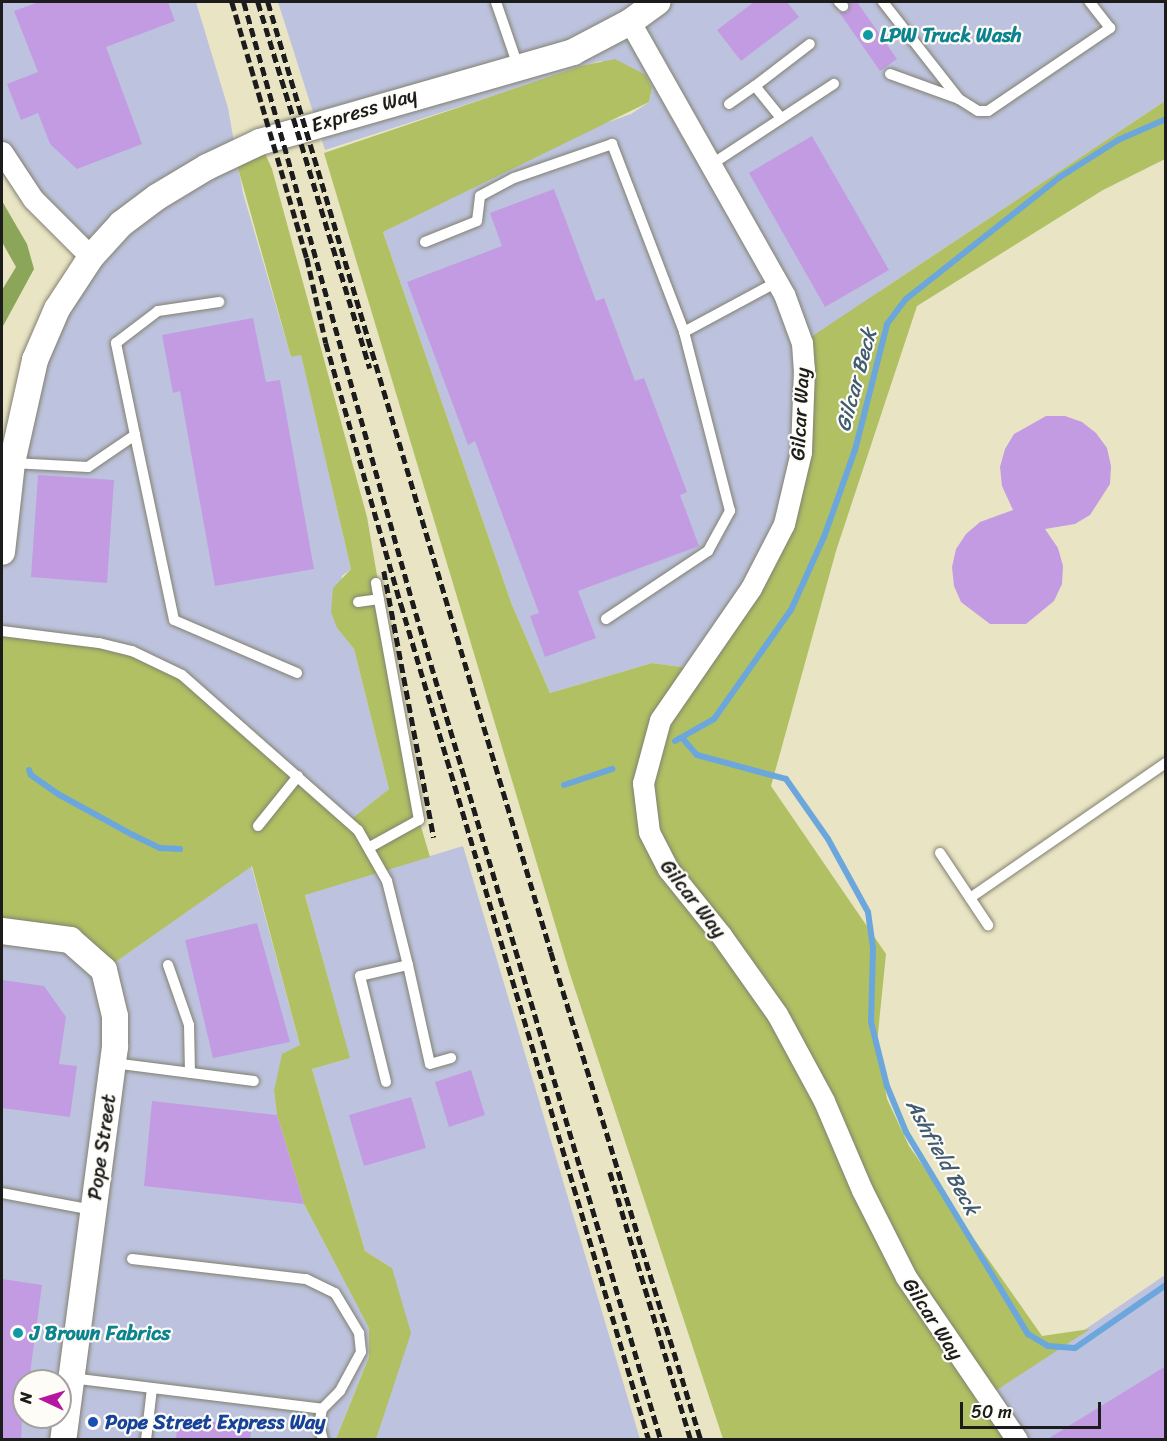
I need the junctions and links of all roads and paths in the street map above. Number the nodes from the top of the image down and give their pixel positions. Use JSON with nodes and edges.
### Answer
{"nodes":[{"id":1,"x":496,"y":2,"type":"edge"},
{"id":2,"x":658,"y":2,"type":"edge"},
{"id":3,"x":883,"y":2,"type":"edge"},
{"id":4,"x":1090,"y":2,"type":"edge"},
{"id":5,"x":630,"y":22,"type":"junction"},
{"id":6,"x":810,"y":44,"type":"dead end"},
{"id":7,"x":519,"y":66,"type":"junction"},
{"id":8,"x":890,"y":74,"type":"dead end"},
{"id":9,"x":834,"y":84,"type":"dead end"},
{"id":10,"x":755,"y":86,"type":"junction"},
{"id":11,"x":959,"y":99,"type":"junction"},
{"id":12,"x":729,"y":104,"type":"dead end"},
{"id":13,"x":781,"y":118,"type":"junction"},
{"id":14,"x":2,"y":152,"type":"edge"},
{"id":15,"x":712,"y":164,"type":"junction"},
{"id":16,"x":425,"y":242,"type":"dead end"},
{"id":17,"x":91,"y":257,"type":"junction"},
{"id":18,"x":777,"y":282,"type":"junction"},
{"id":19,"x":219,"y":302,"type":"dead end"},
{"id":20,"x":684,"y":332,"type":"junction"},
{"id":21,"x":135,"y":435,"type":"junction"},
{"id":22,"x":12,"y":463,"type":"junction"},
{"id":23,"x":2,"y":552,"type":"edge"},
{"id":24,"x":376,"y":583,"type":"dead end"},
{"id":25,"x":379,"y":599,"type":"junction"},
{"id":26,"x":358,"y":602,"type":"dead end"},
{"id":27,"x":606,"y":619,"type":"dead end"},
{"id":28,"x":2,"y":631,"type":"edge"},
{"id":29,"x":297,"y":673,"type":"dead end"},
{"id":30,"x":1166,"y":763,"type":"edge"},
{"id":31,"x":298,"y":776,"type":"junction"},
{"id":32,"x":258,"y":826,"type":"dead end"},
{"id":33,"x":370,"y":847,"type":"junction"},
{"id":34,"x":940,"y":853,"type":"dead end"},
{"id":35,"x":970,"y":898,"type":"junction"},
{"id":36,"x":988,"y":925,"type":"dead end"},
{"id":37,"x":2,"y":931,"type":"edge"},
{"id":38,"x":408,"y":964,"type":"junction"},
{"id":39,"x":168,"y":965,"type":"dead end"},
{"id":40,"x":451,"y":1058,"type":"dead end"},
{"id":41,"x":113,"y":1063,"type":"junction"},
{"id":42,"x":190,"y":1073,"type":"junction"},
{"id":43,"x":254,"y":1081,"type":"dead end"},
{"id":44,"x":386,"y":1082,"type":"dead end"},
{"id":45,"x":2,"y":1193,"type":"edge"},
{"id":46,"x":93,"y":1210,"type":"junction"},
{"id":47,"x":132,"y":1259,"type":"dead end"},
{"id":48,"x":72,"y":1370,"type":"edge"},
{"id":49,"x":72,"y":1378,"type":"edge"},
{"id":50,"x":152,"y":1388,"type":"junction"},
{"id":51,"x":322,"y":1409,"type":"junction"},
{"id":52,"x":146,"y":1440,"type":"edge"},
{"id":53,"x":323,"y":1440,"type":"edge"},
{"id":54,"x":1017,"y":1440,"type":"edge"}],
"edges":[{"from":1,"to":7,"type":"lane"},
{"from":2,"to":5,"type":"street","name":"Express Way"},
{"from":3,"to":11,"type":"lane"},
{"from":4,"to":11,"type":"lane"},
{"from":5,"to":7,"type":"street","name":"Express Way"},
{"from":5,"to":15,"type":"street","name":"Gilcar Way"},
{"from":6,"to":10,"type":"lane"},
{"from":7,"to":17,"type":"street","name":"Express Way"},
{"from":8,"to":11,"type":"lane"},
{"from":9,"to":13,"type":"lane"},
{"from":10,"to":12,"type":"lane"},
{"from":10,"to":13,"type":"lane"},
{"from":13,"to":15,"type":"lane"},
{"from":14,"to":17,"type":"street"},
{"from":15,"to":18,"type":"street","name":"Gilcar Way"},
{"from":16,"to":20,"type":"lane"},
{"from":17,"to":22,"type":"street"},
{"from":18,"to":20,"type":"lane"},
{"from":18,"to":54,"type":"street","name":"Gilcar Way"},
{"from":19,"to":21,"type":"lane"},
{"from":20,"to":27,"type":"lane"},
{"from":21,"to":22,"type":"lane"},
{"from":21,"to":29,"type":"lane"},
{"from":22,"to":23,"type":"street"},
{"from":24,"to":25,"type":"lane"},
{"from":25,"to":26,"type":"lane"},
{"from":25,"to":33,"type":"lane"},
{"from":28,"to":31,"type":"lane"},
{"from":30,"to":35,"type":"lane"},
{"from":31,"to":32,"type":"lane"},
{"from":31,"to":33,"type":"lane"},
{"from":33,"to":38,"type":"lane"},
{"from":34,"to":35,"type":"lane"},
{"from":35,"to":36,"type":"lane"},
{"from":37,"to":41,"type":"street","name":"Pope Street"},
{"from":38,"to":40,"type":"lane"},
{"from":38,"to":44,"type":"lane"},
{"from":39,"to":42,"type":"lane"},
{"from":41,"to":42,"type":"lane"},
{"from":41,"to":46,"type":"street","name":"Pope Street"},
{"from":42,"to":43,"type":"lane"},
{"from":45,"to":46,"type":"lane"},
{"from":46,"to":48,"type":"street","name":"Pope Street"},
{"from":47,"to":51,"type":"lane"},
{"from":49,"to":50,"type":"lane"},
{"from":50,"to":51,"type":"lane"},
{"from":50,"to":52,"type":"lane"},
{"from":51,"to":53,"type":"lane"}]}
